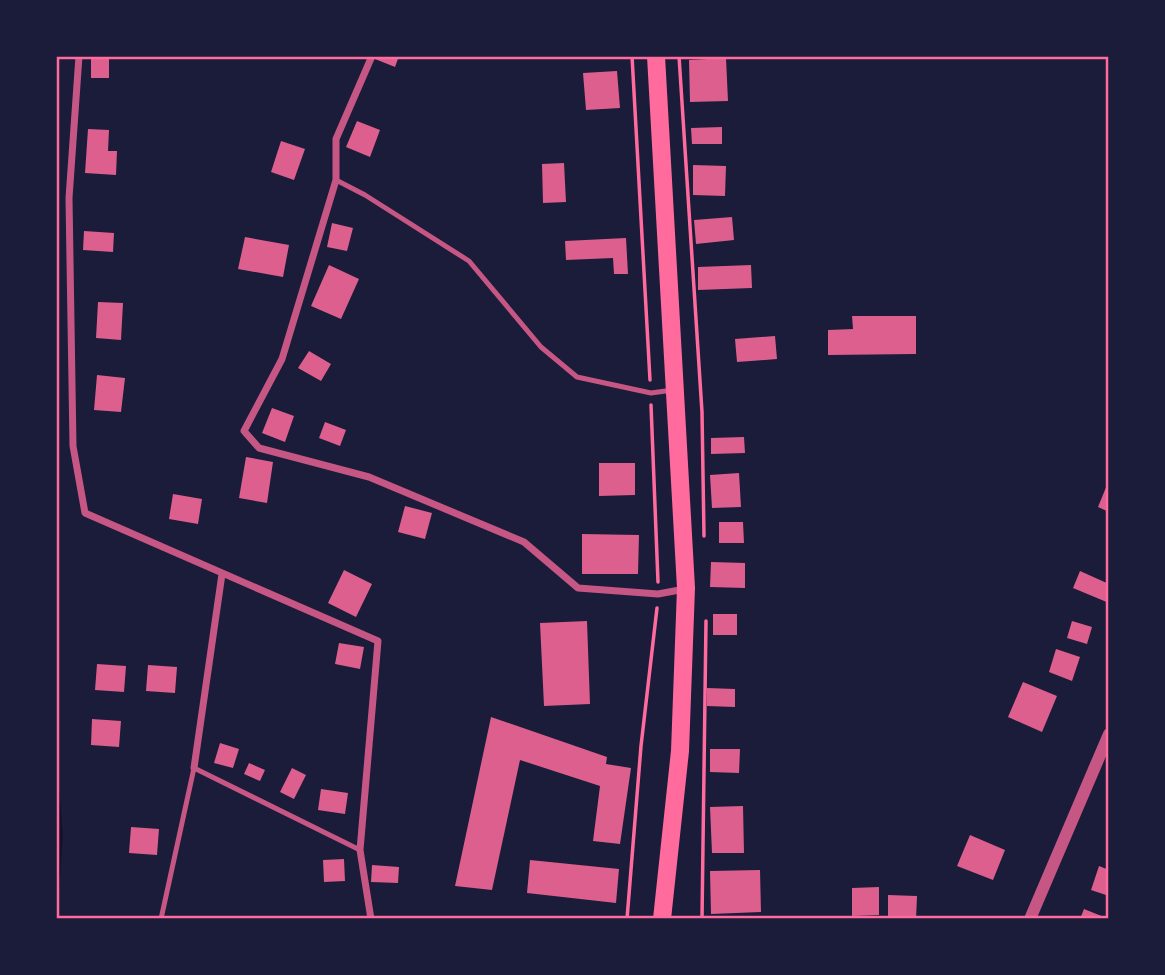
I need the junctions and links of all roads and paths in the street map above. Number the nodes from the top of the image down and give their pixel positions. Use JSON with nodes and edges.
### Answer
{"nodes":[{"id":1,"x":79,"y":56,"type":"edge"},
{"id":2,"x":372,"y":56,"type":"edge"},
{"id":3,"x":632,"y":56,"type":"edge"},
{"id":4,"x":656,"y":56,"type":"edge"},
{"id":5,"x":335,"y":180,"type":"junction"},
{"id":6,"x":676,"y":389,"type":"junction"},
{"id":7,"x":651,"y":393,"type":"junction"},
{"id":8,"x":222,"y":574,"type":"junction"},
{"id":9,"x":686,"y":589,"type":"junction"},
{"id":10,"x":658,"y":594,"type":"junction"},
{"id":11,"x":1109,"y":734,"type":"edge"},
{"id":12,"x":194,"y":768,"type":"junction"},
{"id":13,"x":360,"y":850,"type":"junction"},
{"id":14,"x":161,"y":919,"type":"edge"},
{"id":15,"x":372,"y":919,"type":"edge"},
{"id":16,"x":627,"y":919,"type":"edge"},
{"id":17,"x":662,"y":919,"type":"edge"},
{"id":18,"x":1030,"y":919,"type":"edge"}],
"edges":[{"from":1,"to":8,"type":"street"},
{"from":2,"to":5,"type":"street"},
{"from":3,"to":7,"type":"path"},
{"from":4,"to":6,"type":"main road"},
{"from":5,"to":7,"type":"lane"},
{"from":5,"to":10,"type":"street"},
{"from":6,"to":7,"type":"lane"},
{"from":6,"to":9,"type":"main road"},
{"from":7,"to":10,"type":"path"},
{"from":8,"to":12,"type":"street"},
{"from":8,"to":13,"type":"street"},
{"from":9,"to":10,"type":"street"},
{"from":9,"to":17,"type":"main road"},
{"from":10,"to":16,"type":"path"},
{"from":11,"to":18,"type":"street"},
{"from":12,"to":13,"type":"lane"},
{"from":12,"to":14,"type":"lane"},
{"from":13,"to":15,"type":"street"}]}
